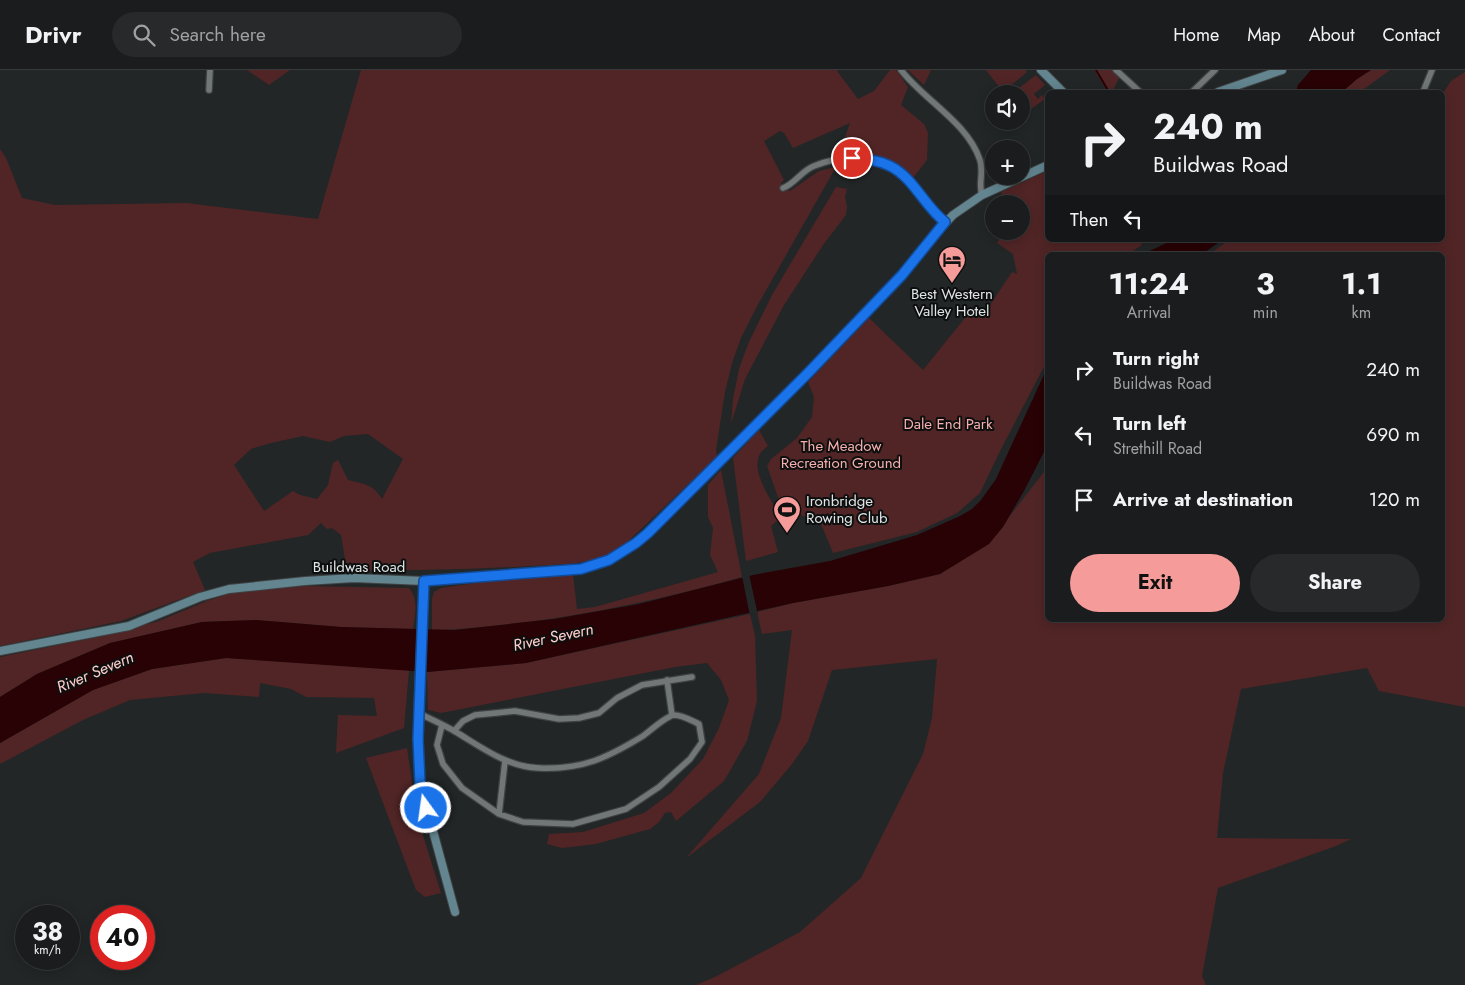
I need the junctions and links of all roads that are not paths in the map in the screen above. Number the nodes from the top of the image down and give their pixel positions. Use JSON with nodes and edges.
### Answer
{"nodes":[{"id":1,"x":210,"y":70,"type":"edge"},
{"id":2,"x":901,"y":70,"type":"edge"},
{"id":3,"x":1041,"y":70,"type":"edge"},
{"id":4,"x":1116,"y":70,"type":"edge"},
{"id":5,"x":1215,"y":70,"type":"edge"},
{"id":6,"x":1282,"y":70,"type":"edge"},
{"id":7,"x":1432,"y":70,"type":"edge"},
{"id":8,"x":209,"y":90,"type":"dead end"},
{"id":9,"x":1061,"y":90,"type":"edge"},
{"id":10,"x":1138,"y":90,"type":"edge"},
{"id":11,"x":1194,"y":90,"type":"edge"},
{"id":12,"x":1224,"y":90,"type":"edge"},
{"id":13,"x":1424,"y":90,"type":"edge"},
{"id":14,"x":1045,"y":166,"type":"edge"},
{"id":15,"x":788,"y":188,"type":"dead end"},
{"id":16,"x":982,"y":195,"type":"junction"},
{"id":17,"x":945,"y":222,"type":"junction"},
{"id":18,"x":424,"y":581,"type":"junction"},
{"id":19,"x":0,"y":651,"type":"edge"},
{"id":20,"x":692,"y":677,"type":"dead end"},
{"id":21,"x":668,"y":680,"type":"junction"},
{"id":22,"x":418,"y":713,"type":"junction"},
{"id":23,"x":672,"y":715,"type":"junction"},
{"id":24,"x":442,"y":725,"type":"junction"},
{"id":25,"x":454,"y":731,"type":"junction"},
{"id":26,"x":505,"y":761,"type":"junction"},
{"id":27,"x":499,"y":814,"type":"junction"},
{"id":28,"x":455,"y":912,"type":"dead end"}],
"edges":[{"from":1,"to":8,"type":"street"},
{"from":2,"to":16,"type":"street"},
{"from":3,"to":9,"type":"street"},
{"from":4,"to":10,"type":"street"},
{"from":5,"to":11,"type":"street"},
{"from":6,"to":12,"type":"street"},
{"from":7,"to":13,"type":"street"},
{"from":14,"to":16,"type":"street","name":"Buildwas Road"},
{"from":15,"to":17,"type":"street"},
{"from":16,"to":17,"type":"street","name":"Buildwas Road"},
{"from":17,"to":18,"type":"street","name":"Buildwas Road"},
{"from":18,"to":19,"type":"street","name":"Buildwas Road"},
{"from":18,"to":22,"type":"street"},
{"from":20,"to":21,"type":"street"},
{"from":21,"to":23,"type":"street"},
{"from":21,"to":25,"type":"street"},
{"from":22,"to":24,"type":"street"},
{"from":22,"to":28,"type":"street"},
{"from":23,"to":26,"type":"street"},
{"from":23,"to":27,"type":"street"},
{"from":24,"to":25,"type":"street"},
{"from":24,"to":27,"type":"street"},
{"from":25,"to":26,"type":"street"},
{"from":26,"to":27,"type":"street"}]}
